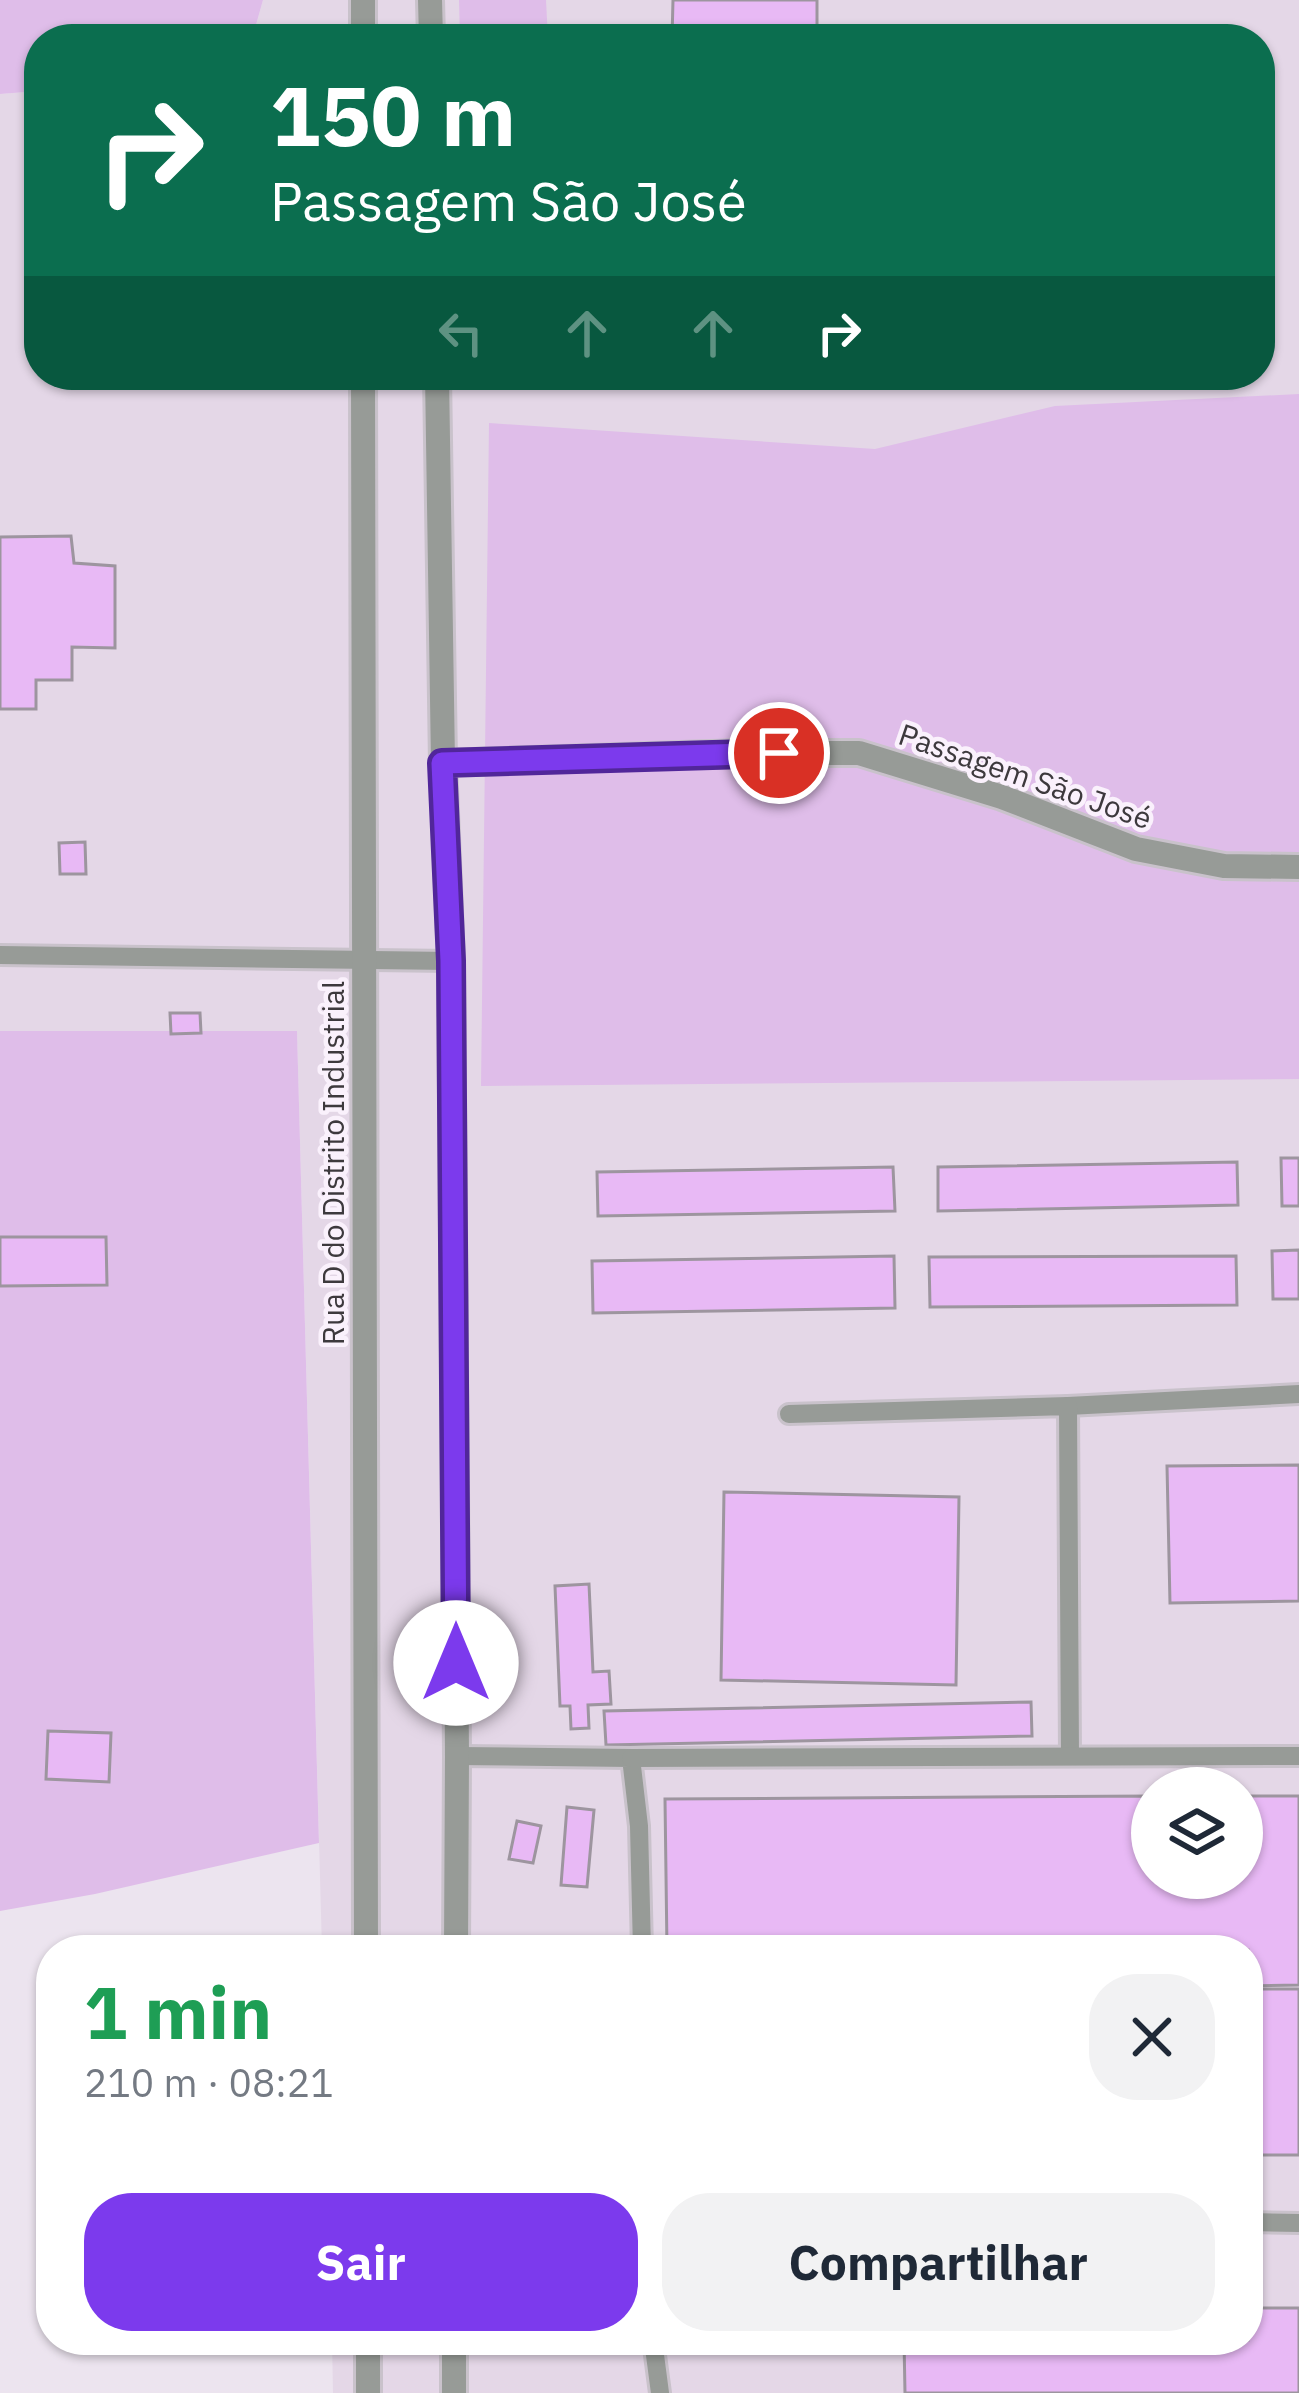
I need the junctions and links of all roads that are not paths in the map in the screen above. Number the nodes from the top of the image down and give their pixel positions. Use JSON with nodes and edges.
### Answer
{"nodes":[{"id":1,"x":363,"y":390,"type":"edge"},
{"id":2,"x":437,"y":390,"type":"edge"},
{"id":3,"x":442,"y":763,"type":"junction"},
{"id":4,"x":1299,"y":867,"type":"edge"},
{"id":5,"x":0,"y":955,"type":"edge"},
{"id":6,"x":363,"y":960,"type":"junction"},
{"id":7,"x":451,"y":961,"type":"junction"},
{"id":8,"x":1299,"y":1394,"type":"edge"},
{"id":9,"x":1068,"y":1406,"type":"junction"},
{"id":10,"x":789,"y":1414,"type":"dead end"},
{"id":11,"x":457,"y":1756,"type":"junction"},
{"id":12,"x":1070,"y":1756,"type":"junction"},
{"id":13,"x":1299,"y":1756,"type":"edge"},
{"id":14,"x":631,"y":1758,"type":"junction"},
{"id":15,"x":366,"y":1935,"type":"edge"},
{"id":16,"x":456,"y":1935,"type":"edge"},
{"id":17,"x":642,"y":1935,"type":"edge"},
{"id":18,"x":1263,"y":2222,"type":"edge"},
{"id":19,"x":1299,"y":2223,"type":"edge"},
{"id":20,"x":368,"y":2355,"type":"edge"},
{"id":21,"x":454,"y":2355,"type":"edge"},
{"id":22,"x":655,"y":2355,"type":"edge"},
{"id":23,"x":368,"y":2393,"type":"edge"},
{"id":24,"x":454,"y":2393,"type":"edge"},
{"id":25,"x":660,"y":2393,"type":"edge"}],
"edges":[{"from":1,"to":6,"type":"street","name":"Rua D do Distrito Industrial"},
{"from":2,"to":3,"type":"street"},
{"from":3,"to":4,"type":"street","name":"Passagem São José"},
{"from":3,"to":7,"type":"street"},
{"from":5,"to":6,"type":"lane"},
{"from":6,"to":7,"type":"lane"},
{"from":6,"to":15,"type":"street","name":"Rua D do Distrito Industrial"},
{"from":7,"to":11,"type":"street"},
{"from":8,"to":9,"type":"lane"},
{"from":9,"to":10,"type":"lane"},
{"from":9,"to":12,"type":"lane"},
{"from":11,"to":14,"type":"lane"},
{"from":11,"to":16,"type":"street"},
{"from":12,"to":13,"type":"lane"},
{"from":12,"to":14,"type":"lane"},
{"from":14,"to":17,"type":"lane"},
{"from":18,"to":19,"type":"lane"},
{"from":20,"to":23,"type":"street"},
{"from":21,"to":24,"type":"street"},
{"from":22,"to":25,"type":"lane"}]}
